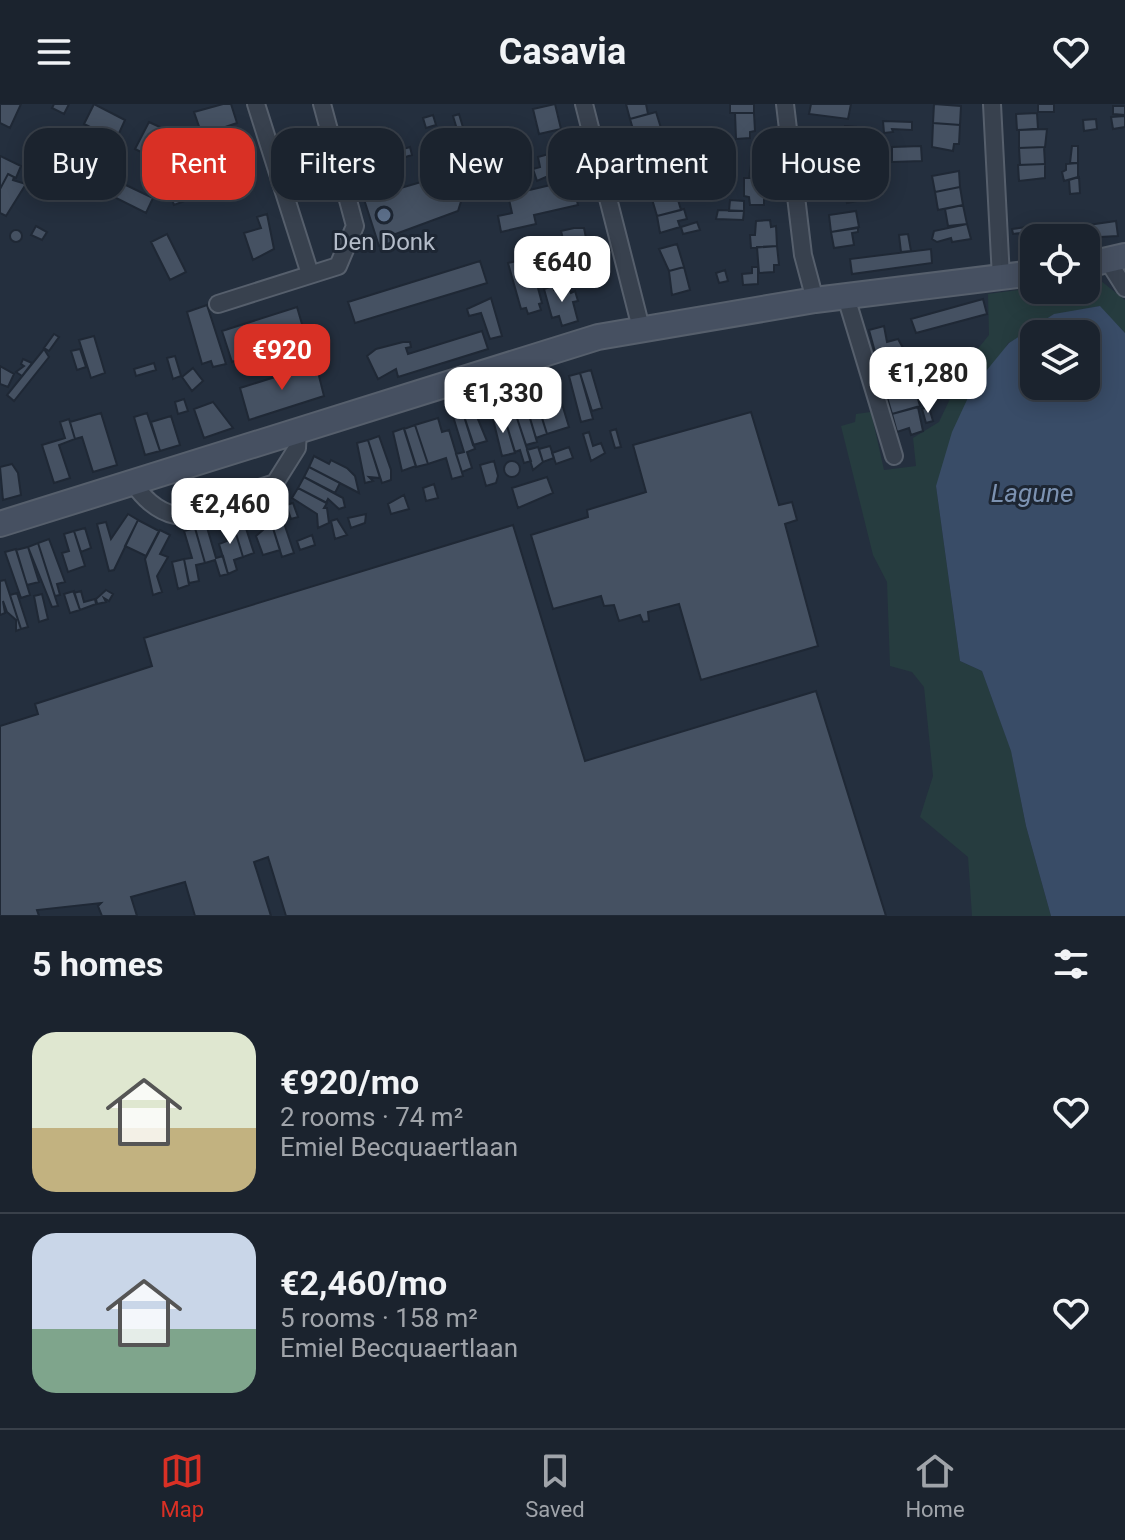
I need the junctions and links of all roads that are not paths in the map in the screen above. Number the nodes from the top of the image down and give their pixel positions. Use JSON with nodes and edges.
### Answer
{"nodes":[{"id":1,"x":256,"y":104,"type":"edge"},
{"id":2,"x":322,"y":104,"type":"edge"},
{"id":3,"x":584,"y":104,"type":"edge"},
{"id":4,"x":785,"y":104,"type":"edge"},
{"id":5,"x":992,"y":104,"type":"edge"},
{"id":6,"x":1106,"y":261,"type":"edge"},
{"id":7,"x":310,"y":274,"type":"junction"},
{"id":8,"x":1020,"y":275,"type":"edge"},
{"id":9,"x":1001,"y":278,"type":"junction"},
{"id":10,"x":1125,"y":288,"type":"edge"},
{"id":11,"x":846,"y":297,"type":"junction"},
{"id":12,"x":815,"y":300,"type":"junction"},
{"id":13,"x":218,"y":304,"type":"dead end"},
{"id":14,"x":641,"y":328,"type":"junction"},
{"id":15,"x":298,"y":430,"type":"junction"},
{"id":16,"x":894,"y":456,"type":"dead end"},
{"id":17,"x":132,"y":482,"type":"junction"},
{"id":18,"x":0,"y":524,"type":"edge"}],
"edges":[{"from":1,"to":7,"type":"street"},
{"from":2,"to":7,"type":"street"},
{"from":3,"to":14,"type":"street"},
{"from":4,"to":12,"type":"street"},
{"from":5,"to":9,"type":"street"},
{"from":6,"to":10,"type":"street"},
{"from":7,"to":13,"type":"street"},
{"from":8,"to":9,"type":"street"},
{"from":9,"to":11,"type":"street"},
{"from":11,"to":12,"type":"street"},
{"from":11,"to":16,"type":"street"},
{"from":12,"to":14,"type":"street"},
{"from":14,"to":15,"type":"street"},
{"from":15,"to":17,"type":"street"},
{"from":15,"to":17,"type":"street"},
{"from":17,"to":18,"type":"street"}]}
